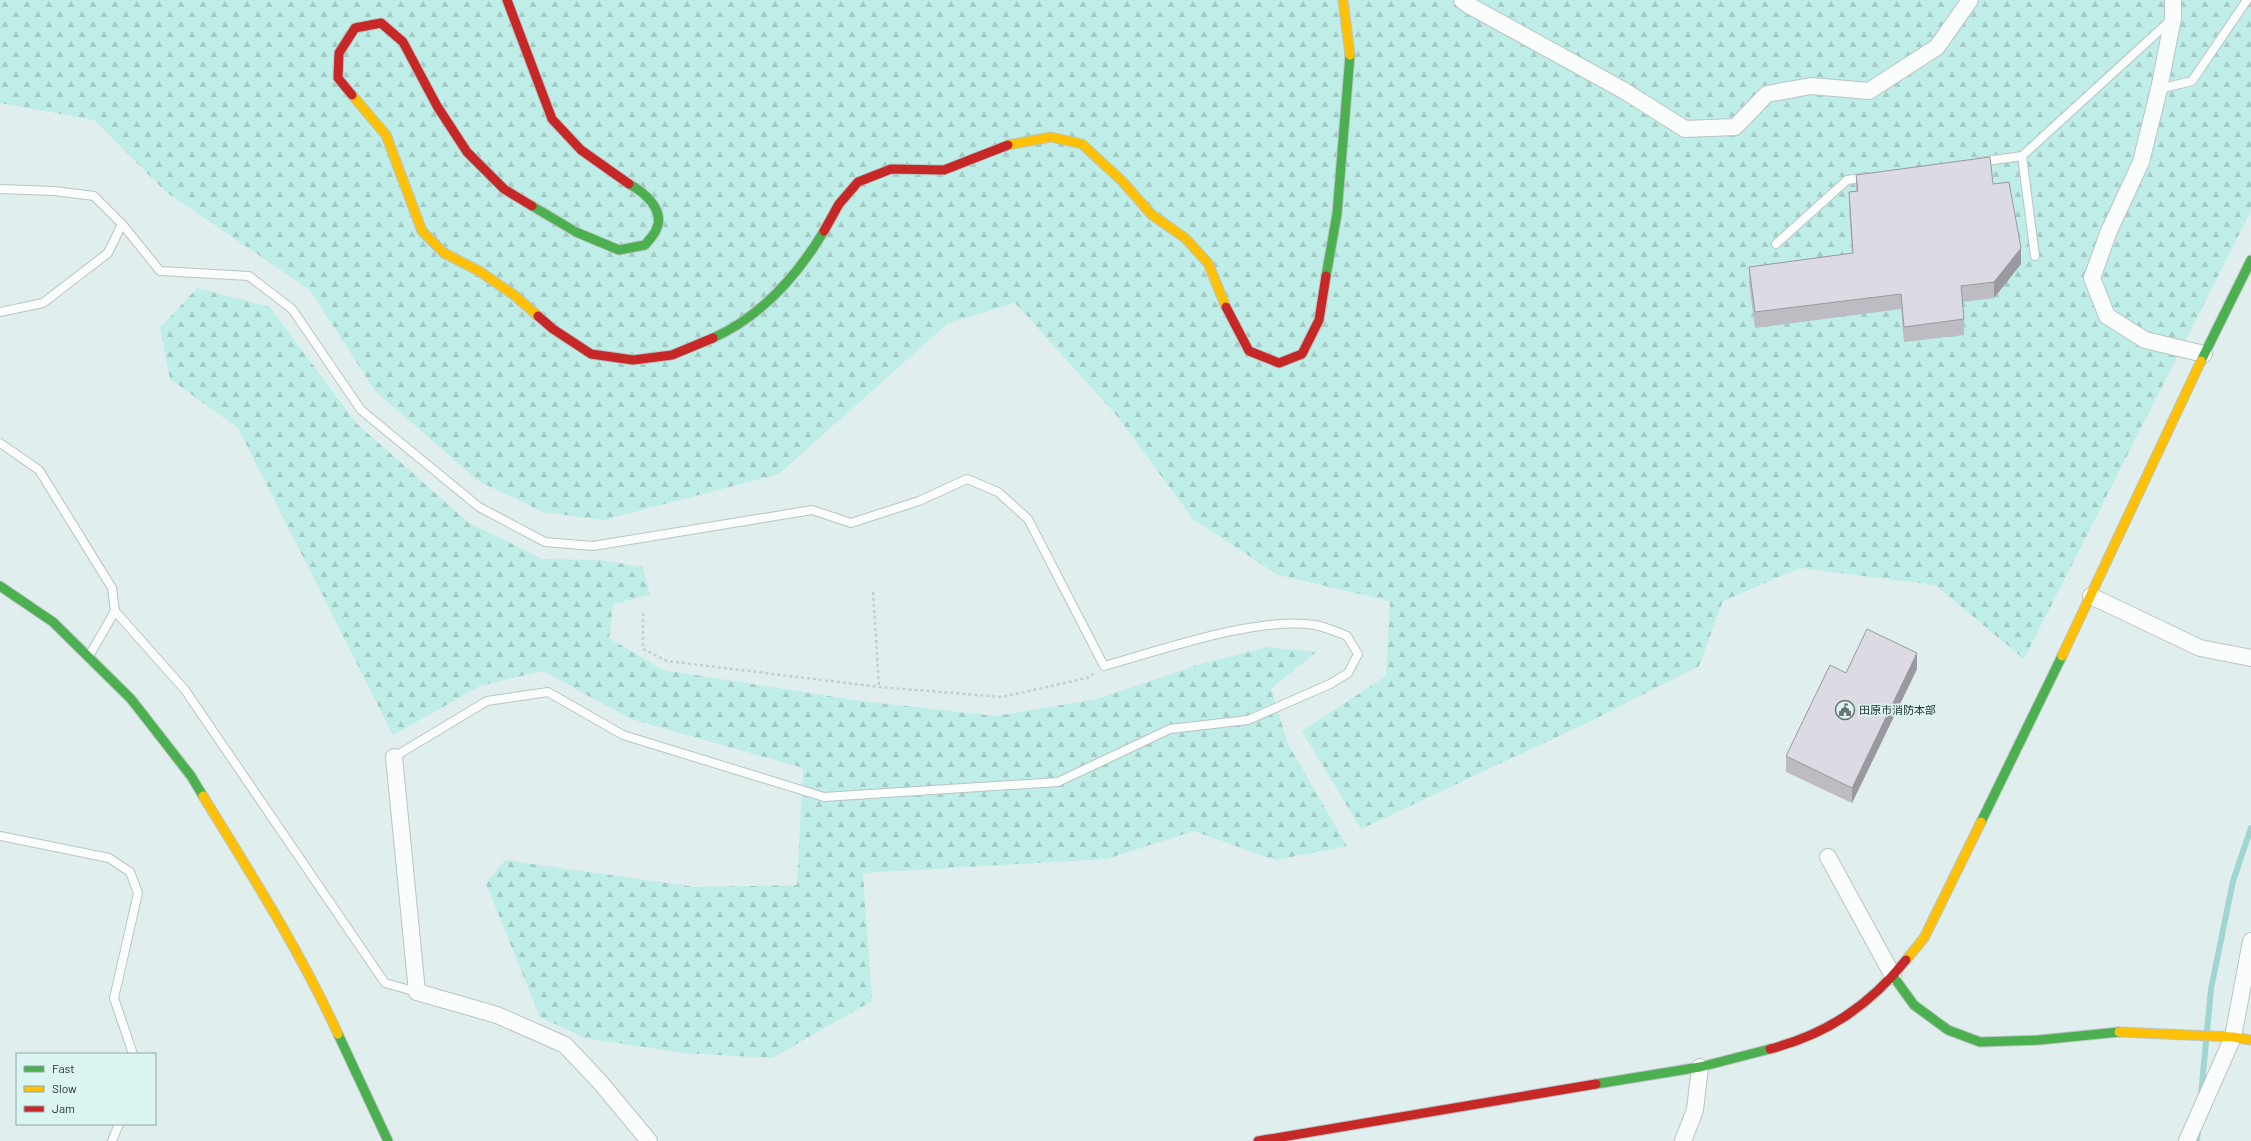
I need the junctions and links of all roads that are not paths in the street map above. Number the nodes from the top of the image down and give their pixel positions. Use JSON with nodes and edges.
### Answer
{"nodes":[{"id":1,"x":507,"y":0,"type":"edge"},
{"id":2,"x":1343,"y":0,"type":"edge"},
{"id":3,"x":1462,"y":0,"type":"edge"},
{"id":4,"x":1970,"y":0,"type":"edge"},
{"id":5,"x":2174,"y":0,"type":"edge"},
{"id":6,"x":2247,"y":0,"type":"edge"},
{"id":7,"x":2173,"y":18,"type":"junction"},
{"id":8,"x":2159,"y":89,"type":"junction"},
{"id":9,"x":2022,"y":156,"type":"junction"},
{"id":10,"x":1969,"y":163,"type":"edge"},
{"id":11,"x":1878,"y":176,"type":"edge"},
{"id":12,"x":0,"y":189,"type":"edge"},
{"id":13,"x":122,"y":224,"type":"junction"},
{"id":14,"x":1776,"y":244,"type":"dead end"},
{"id":15,"x":2035,"y":256,"type":"dead end"},
{"id":16,"x":2251,"y":260,"type":"edge"},
{"id":17,"x":0,"y":312,"type":"edge"},
{"id":18,"x":2204,"y":354,"type":"junction"},
{"id":19,"x":0,"y":443,"type":"edge"},
{"id":20,"x":0,"y":586,"type":"edge"},
{"id":21,"x":2091,"y":596,"type":"junction"},
{"id":22,"x":115,"y":611,"type":"junction"},
{"id":23,"x":88,"y":657,"type":"junction"},
{"id":24,"x":2251,"y":658,"type":"edge"},
{"id":25,"x":394,"y":757,"type":"joint"},
{"id":26,"x":0,"y":836,"type":"edge"},
{"id":27,"x":1828,"y":857,"type":"dead end"},
{"id":28,"x":2251,"y":941,"type":"edge"},
{"id":29,"x":1893,"y":976,"type":"junction"},
{"id":30,"x":417,"y":992,"type":"junction"},
{"id":31,"x":2233,"y":1037,"type":"junction"},
{"id":32,"x":2251,"y":1040,"type":"edge"},
{"id":33,"x":133,"y":1053,"type":"edge"},
{"id":34,"x":1700,"y":1067,"type":"junction"},
{"id":35,"x":118,"y":1125,"type":"edge"},
{"id":36,"x":112,"y":1141,"type":"edge"},
{"id":37,"x":388,"y":1141,"type":"edge"},
{"id":38,"x":649,"y":1141,"type":"edge"},
{"id":39,"x":1258,"y":1141,"type":"edge"},
{"id":40,"x":1683,"y":1141,"type":"edge"},
{"id":41,"x":2187,"y":1141,"type":"edge"}],
"edges":[{"from":1,"to":2,"type":"street"},
{"from":3,"to":4,"type":"street"},
{"from":5,"to":7,"type":"street"},
{"from":6,"to":8,"type":"lane"},
{"from":7,"to":8,"type":"street"},
{"from":7,"to":9,"type":"lane"},
{"from":8,"to":18,"type":"street"},
{"from":9,"to":10,"type":"lane"},
{"from":9,"to":15,"type":"lane"},
{"from":11,"to":14,"type":"lane"},
{"from":12,"to":13,"type":"lane"},
{"from":13,"to":17,"type":"lane"},
{"from":13,"to":25,"type":"lane"},
{"from":16,"to":18,"type":"street"},
{"from":18,"to":21,"type":"street"},
{"from":19,"to":22,"type":"lane"},
{"from":20,"to":23,"type":"street"},
{"from":21,"to":24,"type":"street"},
{"from":21,"to":29,"type":"street"},
{"from":22,"to":23,"type":"lane"},
{"from":22,"to":30,"type":"lane"},
{"from":23,"to":37,"type":"street"},
{"from":25,"to":30,"type":"street"},
{"from":26,"to":33,"type":"lane"},
{"from":27,"to":29,"type":"street"},
{"from":28,"to":31,"type":"street"},
{"from":29,"to":31,"type":"street"},
{"from":29,"to":34,"type":"street"},
{"from":30,"to":38,"type":"street"},
{"from":31,"to":32,"type":"street"},
{"from":31,"to":41,"type":"street"},
{"from":34,"to":39,"type":"street"},
{"from":34,"to":40,"type":"street"},
{"from":35,"to":36,"type":"lane"}]}
